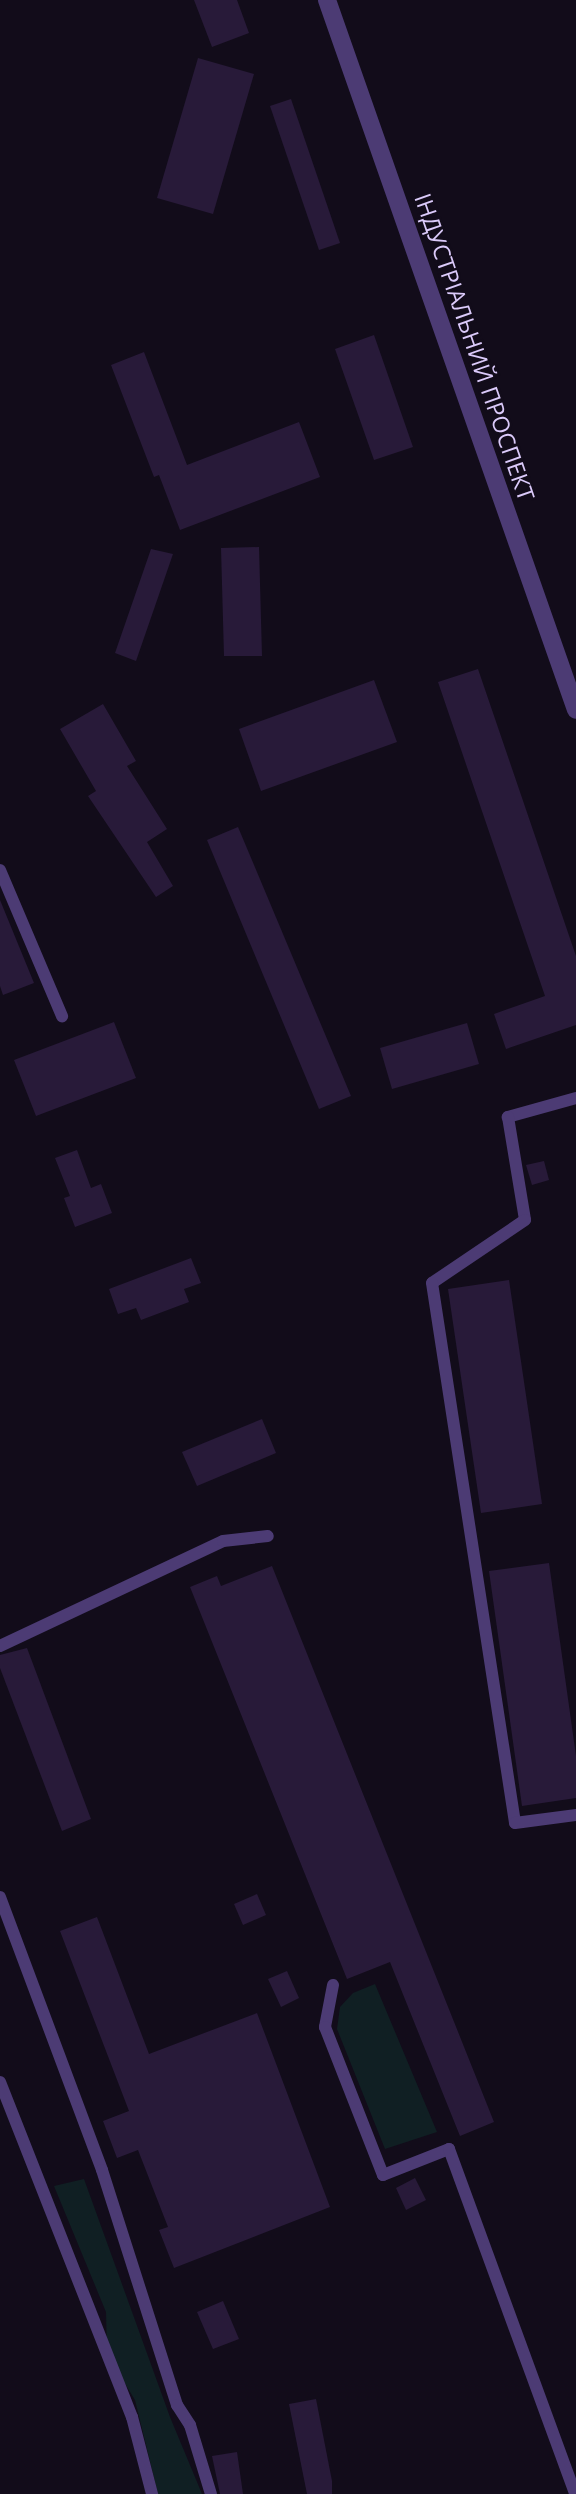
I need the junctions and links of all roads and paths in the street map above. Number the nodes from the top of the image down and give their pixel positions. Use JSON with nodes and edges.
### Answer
{"nodes":[{"id":1,"x":327,"y":0,"type":"edge"},
{"id":2,"x":576,"y":710,"type":"edge"},
{"id":3,"x":0,"y":870,"type":"edge"},
{"id":4,"x":62,"y":1016,"type":"dead end"},
{"id":5,"x":576,"y":1098,"type":"edge"},
{"id":6,"x":268,"y":1536,"type":"dead end"},
{"id":7,"x":0,"y":1646,"type":"edge"},
{"id":8,"x":576,"y":1815,"type":"edge"},
{"id":9,"x":0,"y":1897,"type":"edge"},
{"id":10,"x":333,"y":1985,"type":"dead end"},
{"id":11,"x":0,"y":2082,"type":"edge"},
{"id":12,"x":152,"y":2494,"type":"edge"},
{"id":13,"x":211,"y":2494,"type":"edge"},
{"id":14,"x":575,"y":2494,"type":"edge"}],
"edges":[{"from":1,"to":2,"type":"street","name":"ІНДУСТРІАЛЬНИЙ ПРОСПЕКТ"},
{"from":3,"to":4,"type":"lane"},
{"from":5,"to":8,"type":"lane"},
{"from":6,"to":7,"type":"lane"},
{"from":9,"to":13,"type":"lane"},
{"from":10,"to":14,"type":"lane"},
{"from":11,"to":12,"type":"lane"}]}
